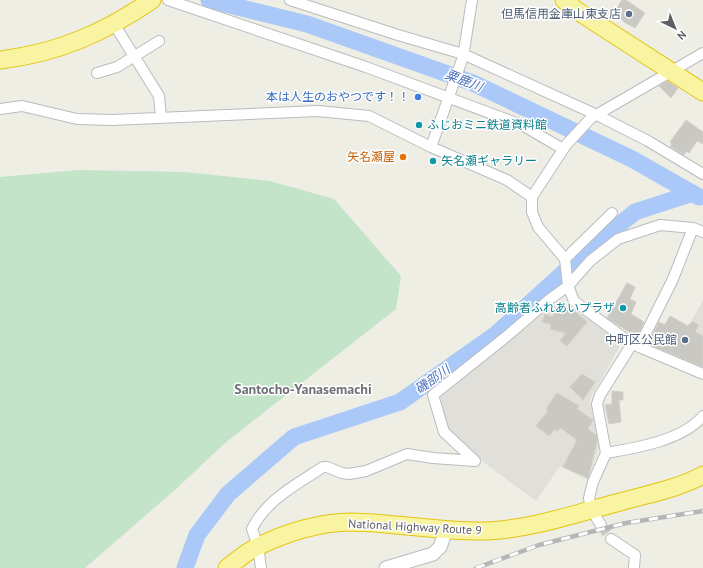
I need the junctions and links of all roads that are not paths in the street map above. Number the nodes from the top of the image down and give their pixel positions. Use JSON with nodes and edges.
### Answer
{"nodes":[{"id":1,"x":152,"y":0,"type":"edge"},
{"id":2,"x":168,"y":0,"type":"edge"},
{"id":3,"x":290,"y":0,"type":"edge"},
{"id":4,"x":472,"y":0,"type":"edge"},
{"id":5,"x":564,"y":0,"type":"edge"},
{"id":6,"x":114,"y":24,"type":"junction"},
{"id":7,"x":159,"y":41,"type":"dead end"},
{"id":8,"x":703,"y":53,"type":"edge"},
{"id":9,"x":463,"y":56,"type":"junction"},
{"id":10,"x":134,"y":57,"type":"junction"},
{"id":11,"x":0,"y":60,"type":"edge"},
{"id":12,"x":672,"y":72,"type":"junction"},
{"id":13,"x":97,"y":73,"type":"dead end"},
{"id":14,"x":703,"y":92,"type":"edge"},
{"id":15,"x":450,"y":97,"type":"junction"},
{"id":16,"x":0,"y":109,"type":"edge"},
{"id":17,"x":594,"y":116,"type":"junction"},
{"id":18,"x":161,"y":117,"type":"junction"},
{"id":19,"x":431,"y":147,"type":"junction"},
{"id":20,"x":564,"y":147,"type":"junction"},
{"id":21,"x":703,"y":174,"type":"edge"},
{"id":22,"x":532,"y":197,"type":"junction"},
{"id":23,"x":612,"y":213,"type":"dead end"},
{"id":24,"x":693,"y":228,"type":"junction"},
{"id":25,"x":703,"y":232,"type":"edge"},
{"id":26,"x":564,"y":260,"type":"junction"},
{"id":27,"x":568,"y":286,"type":"junction"},
{"id":28,"x":635,"y":346,"type":"junction"},
{"id":29,"x":703,"y":374,"type":"edge"},
{"id":30,"x":703,"y":416,"type":"edge"},
{"id":31,"x":606,"y":453,"type":"junction"},
{"id":32,"x":703,"y":475,"type":"edge"},
{"id":33,"x":591,"y":510,"type":"junction"},
{"id":34,"x":601,"y":525,"type":"tunnel mouth"},
{"id":35,"x":446,"y":530,"type":"junction"},
{"id":36,"x":610,"y":539,"type":"tunnel mouth"},
{"id":37,"x":258,"y":546,"type":"junction"},
{"id":38,"x":227,"y":568,"type":"edge"},
{"id":39,"x":260,"y":568,"type":"edge"},
{"id":40,"x":386,"y":568,"type":"edge"},
{"id":41,"x":634,"y":568,"type":"edge"}],
"edges":[{"from":1,"to":6,"type":"highway"},
{"from":2,"to":15,"type":"street"},
{"from":3,"to":9,"type":"street"},
{"from":4,"to":9,"type":"street"},
{"from":5,"to":12,"type":"highway"},
{"from":6,"to":10,"type":"street"},
{"from":6,"to":11,"type":"highway"},
{"from":7,"to":10,"type":"street"},
{"from":8,"to":12,"type":"street"},
{"from":9,"to":15,"type":"street"},
{"from":9,"to":17,"type":"street"},
{"from":10,"to":13,"type":"street"},
{"from":10,"to":18,"type":"street"},
{"from":12,"to":14,"type":"highway"},
{"from":12,"to":17,"type":"street"},
{"from":15,"to":19,"type":"street"},
{"from":15,"to":20,"type":"street"},
{"from":16,"to":18,"type":"street"},
{"from":17,"to":20,"type":"street"},
{"from":17,"to":21,"type":"street"},
{"from":18,"to":19,"type":"street"},
{"from":19,"to":22,"type":"street"},
{"from":20,"to":22,"type":"street"},
{"from":22,"to":26,"type":"street"},
{"from":23,"to":26,"type":"street"},
{"from":24,"to":25,"type":"street"},
{"from":24,"to":27,"type":"street"},
{"from":24,"to":28,"type":"street"},
{"from":26,"to":27,"type":"street"},
{"from":27,"to":28,"type":"street"},
{"from":27,"to":37,"type":"street"},
{"from":28,"to":29,"type":"street"},
{"from":28,"to":31,"type":"street"},
{"from":30,"to":31,"type":"street"},
{"from":31,"to":33,"type":"street"},
{"from":32,"to":33,"type":"highway","name":"National Highway Route 9"},
{"from":33,"to":34,"type":"street"},
{"from":33,"to":35,"type":"highway","name":"National Highway Route 9"},
{"from":35,"to":37,"type":"highway","name":"National Highway Route 9"},
{"from":35,"to":40,"type":"street"},
{"from":36,"to":41,"type":"street"},
{"from":37,"to":38,"type":"highway","name":"National Highway Route 9"},
{"from":37,"to":39,"type":"street"}]}
